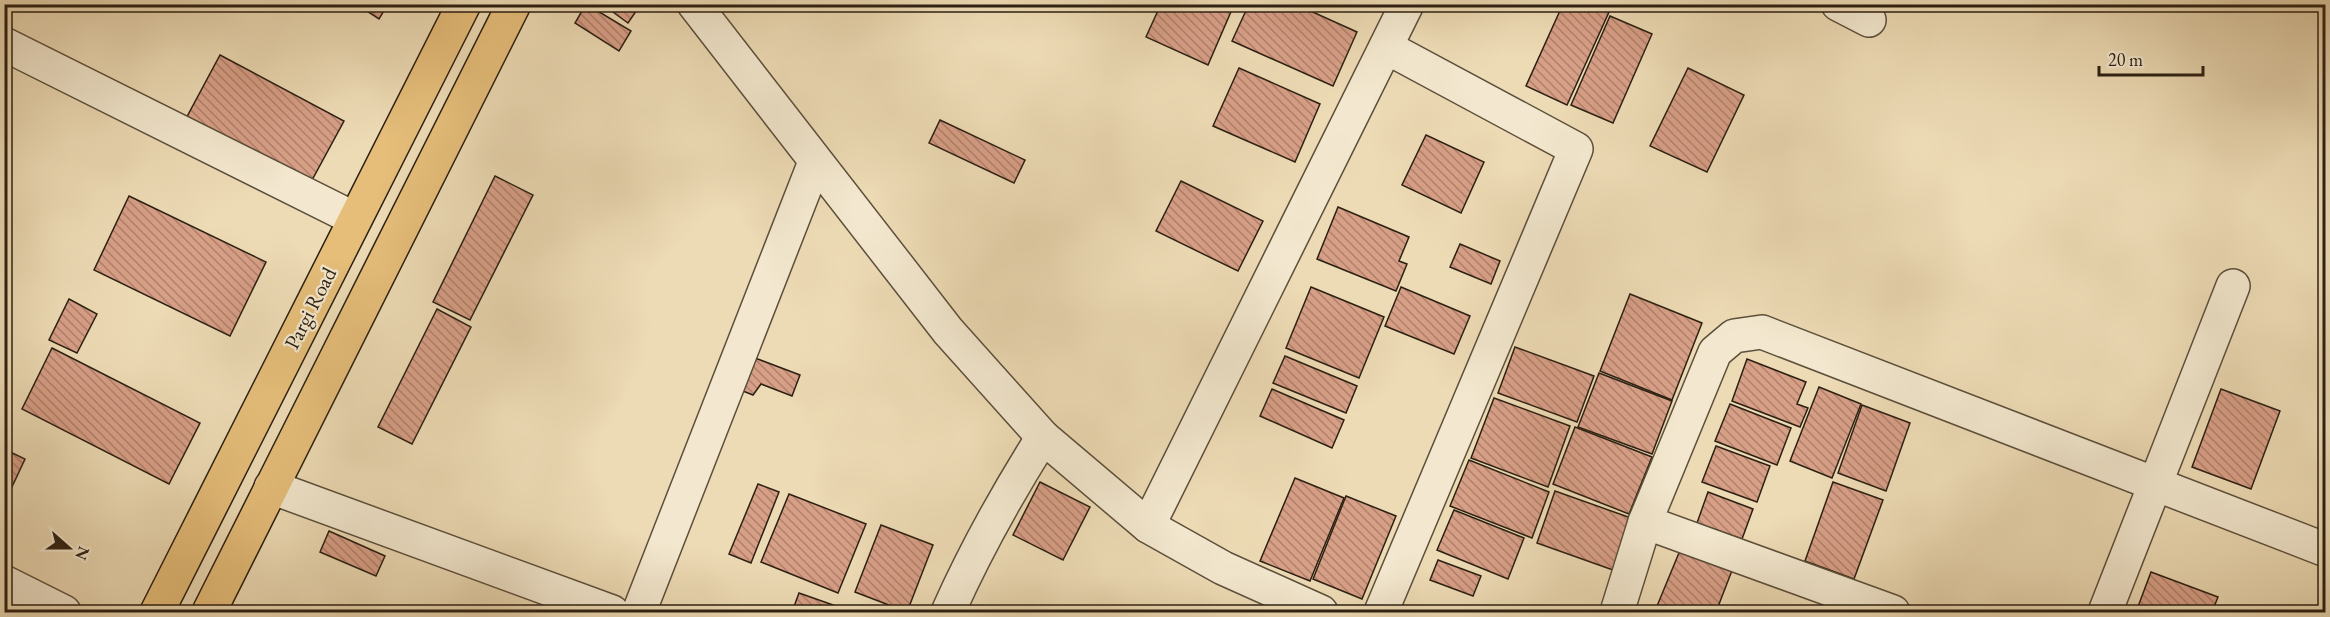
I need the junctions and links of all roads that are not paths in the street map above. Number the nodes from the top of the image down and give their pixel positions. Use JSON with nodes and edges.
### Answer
{"nodes":[{"id":1,"x":464,"y":4,"type":"edge"},
{"id":2,"x":514,"y":4,"type":"edge"},
{"id":3,"x":694,"y":4,"type":"edge"},
{"id":4,"x":1407,"y":4,"type":"edge"},
{"id":5,"x":1838,"y":4,"type":"edge"},
{"id":6,"x":1869,"y":20,"type":"dead end"},
{"id":7,"x":4,"y":44,"type":"edge"},
{"id":8,"x":1386,"y":47,"type":"junction"},
{"id":9,"x":815,"y":162,"type":"junction"},
{"id":10,"x":355,"y":219,"type":"junction"},
{"id":11,"x":2233,"y":286,"type":"dead end"},
{"id":12,"x":1043,"y":437,"type":"junction"},
{"id":13,"x":2154,"y":484,"type":"junction"},
{"id":14,"x":271,"y":487,"type":"junction"},
{"id":15,"x":1645,"y":522,"type":"junction"},
{"id":16,"x":1148,"y":526,"type":"junction"},
{"id":17,"x":2325,"y":550,"type":"edge"},
{"id":18,"x":4,"y":582,"type":"edge"},
{"id":19,"x":64,"y":612,"type":"edge"},
{"id":20,"x":158,"y":612,"type":"edge"},
{"id":21,"x":209,"y":612,"type":"edge"},
{"id":22,"x":612,"y":612,"type":"edge"},
{"id":23,"x":639,"y":612,"type":"edge"},
{"id":24,"x":948,"y":612,"type":"edge"},
{"id":25,"x":1321,"y":612,"type":"edge"},
{"id":26,"x":1381,"y":612,"type":"edge"},
{"id":27,"x":1617,"y":612,"type":"edge"},
{"id":28,"x":1893,"y":612,"type":"edge"},
{"id":29,"x":2105,"y":612,"type":"edge"}],
"edges":[{"from":1,"to":10,"type":"main road","name":"Pargi Road"},
{"from":2,"to":14,"type":"main road"},
{"from":3,"to":9,"type":"street"},
{"from":4,"to":8,"type":"street"},
{"from":5,"to":6,"type":"street"},
{"from":7,"to":10,"type":"street"},
{"from":8,"to":16,"type":"street"},
{"from":8,"to":26,"type":"street"},
{"from":9,"to":12,"type":"street"},
{"from":9,"to":23,"type":"street"},
{"from":10,"to":20,"type":"main road","name":"Pargi Road"},
{"from":11,"to":13,"type":"street"},
{"from":12,"to":16,"type":"street"},
{"from":12,"to":24,"type":"street"},
{"from":13,"to":15,"type":"street"},
{"from":13,"to":17,"type":"street"},
{"from":13,"to":29,"type":"street"},
{"from":14,"to":21,"type":"main road"},
{"from":14,"to":22,"type":"street"},
{"from":15,"to":27,"type":"street"},
{"from":15,"to":28,"type":"street"},
{"from":16,"to":25,"type":"street"},
{"from":18,"to":19,"type":"street"}]}
